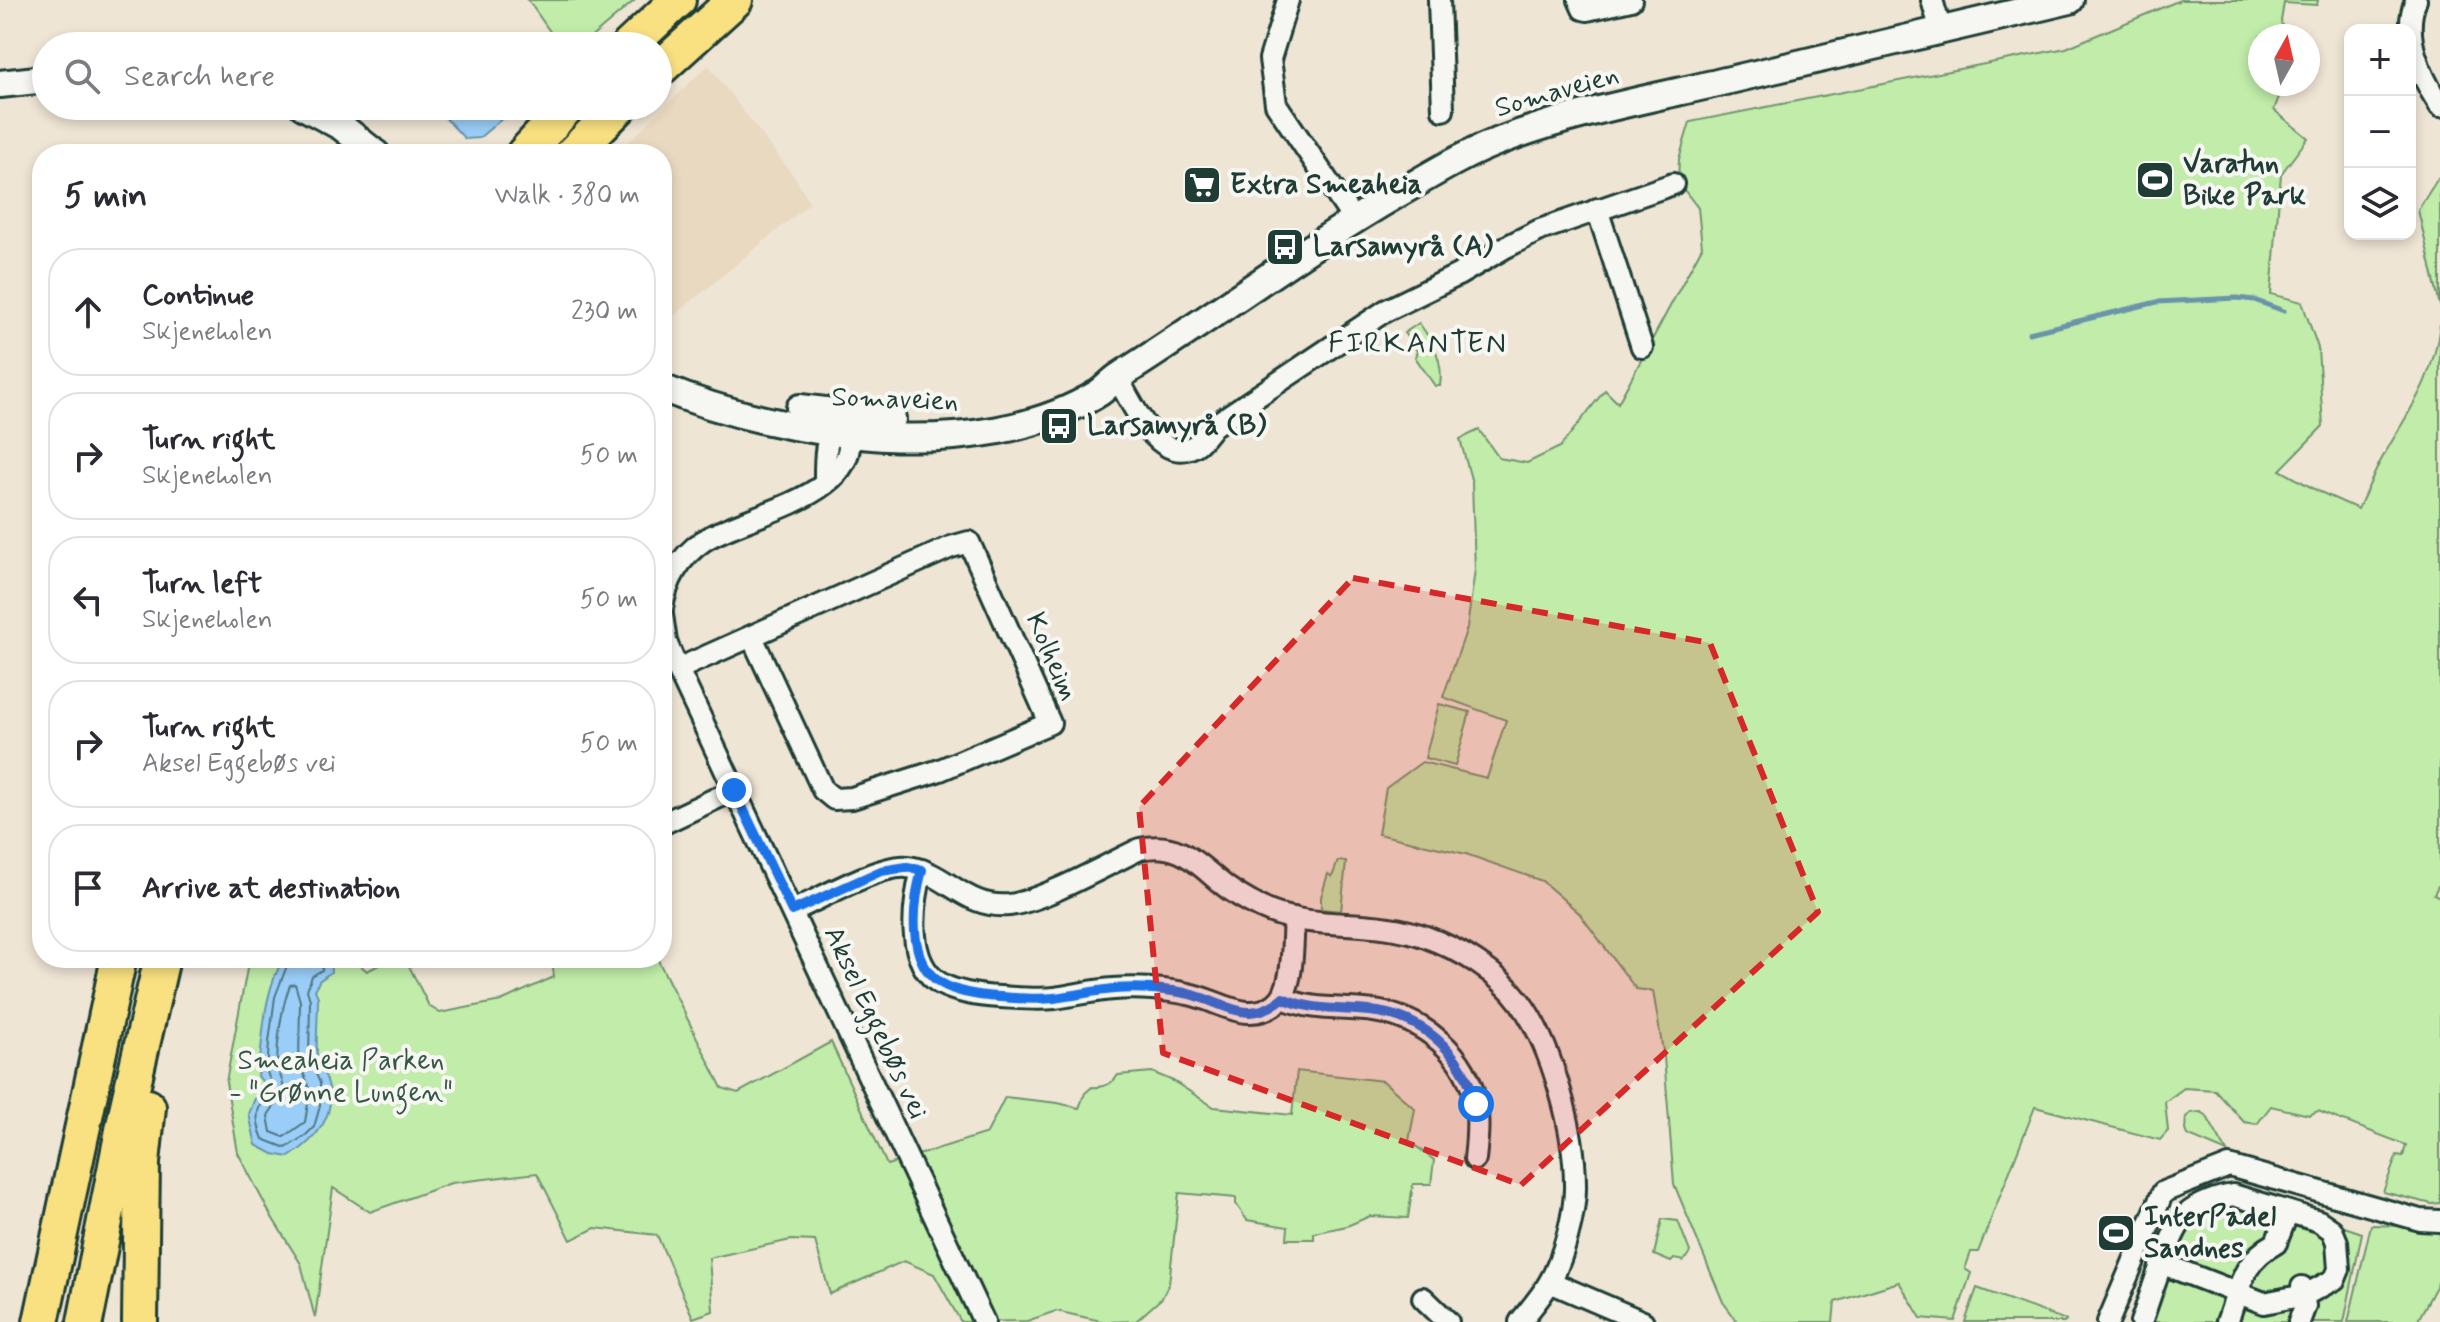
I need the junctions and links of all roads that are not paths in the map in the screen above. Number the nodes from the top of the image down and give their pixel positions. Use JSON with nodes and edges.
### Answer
{"nodes":[{"id":1,"x":678,"y":0,"type":"edge"},
{"id":2,"x":735,"y":0,"type":"edge"},
{"id":3,"x":1288,"y":0,"type":"edge"},
{"id":4,"x":1439,"y":0,"type":"edge"},
{"id":5,"x":1579,"y":0,"type":"edge"},
{"id":6,"x":1631,"y":0,"type":"edge"},
{"id":7,"x":1932,"y":0,"type":"edge"},
{"id":8,"x":2070,"y":0,"type":"edge"},
{"id":9,"x":2416,"y":0,"type":"edge"},
{"id":10,"x":1941,"y":31,"type":"junction"},
{"id":11,"x":644,"y":32,"type":"edge"},
{"id":12,"x":672,"y":57,"type":"edge"},
{"id":13,"x":32,"y":81,"type":"edge"},
{"id":14,"x":0,"y":84,"type":"edge"},
{"id":15,"x":2440,"y":106,"type":"edge"},
{"id":16,"x":1443,"y":110,"type":"dead end"},
{"id":17,"x":329,"y":120,"type":"edge"},
{"id":18,"x":555,"y":120,"type":"edge"},
{"id":19,"x":606,"y":120,"type":"edge"},
{"id":20,"x":363,"y":144,"type":"edge"},
{"id":21,"x":533,"y":144,"type":"edge"},
{"id":22,"x":582,"y":144,"type":"edge"},
{"id":23,"x":1673,"y":184,"type":"dead end"},
{"id":24,"x":1597,"y":209,"type":"junction"},
{"id":25,"x":1353,"y":219,"type":"junction"},
{"id":26,"x":1642,"y":347,"type":"dead end"},
{"id":27,"x":1117,"y":377,"type":"junction"},
{"id":28,"x":672,"y":379,"type":"edge"},
{"id":29,"x":672,"y":391,"type":"edge"},
{"id":30,"x":841,"y":427,"type":"junction"},
{"id":31,"x":672,"y":574,"type":"edge"},
{"id":32,"x":752,"y":637,"type":"junction"},
{"id":33,"x":672,"y":656,"type":"edge"},
{"id":34,"x":678,"y":669,"type":"junction"},
{"id":35,"x":734,"y":790,"type":"junction"},
{"id":36,"x":672,"y":819,"type":"edge"},
{"id":37,"x":922,"y":870,"type":"junction"},
{"id":38,"x":792,"y":911,"type":"junction"},
{"id":39,"x":1294,"y":918,"type":"junction"},
{"id":40,"x":117,"y":968,"type":"edge"},
{"id":41,"x":160,"y":968,"type":"edge"},
{"id":42,"x":161,"y":968,"type":"edge"},
{"id":43,"x":1283,"y":998,"type":"junction"},
{"id":44,"x":1475,"y":1159,"type":"dead end"},
{"id":45,"x":2288,"y":1212,"type":"junction"},
{"id":46,"x":2440,"y":1221,"type":"edge"},
{"id":47,"x":2163,"y":1264,"type":"junction"},
{"id":48,"x":1550,"y":1282,"type":"junction"},
{"id":49,"x":2303,"y":1291,"type":"junction"},
{"id":50,"x":1423,"y":1298,"type":"dead end"},
{"id":51,"x":2235,"y":1305,"type":"edge"},
{"id":52,"x":2298,"y":1320,"type":"edge"},
{"id":53,"x":41,"y":1322,"type":"edge"},
{"id":54,"x":85,"y":1322,"type":"edge"},
{"id":55,"x":140,"y":1322,"type":"edge"},
{"id":56,"x":984,"y":1322,"type":"edge"},
{"id":57,"x":1448,"y":1322,"type":"edge"},
{"id":58,"x":1520,"y":1322,"type":"edge"},
{"id":59,"x":1643,"y":1322,"type":"edge"},
{"id":60,"x":2108,"y":1322,"type":"edge"},
{"id":61,"x":2141,"y":1322,"type":"edge"}],
"edges":[{"from":1,"to":11,"type":"highway"},
{"from":2,"to":12,"type":"highway"},
{"from":3,"to":25,"type":"street"},
{"from":4,"to":16,"type":"street"},
{"from":5,"to":6,"type":"street"},
{"from":7,"to":10,"type":"street"},
{"from":8,"to":10,"type":"main road","name":"Somaveien"},
{"from":9,"to":15,"type":"street"},
{"from":10,"to":25,"type":"main road","name":"Somaveien"},
{"from":13,"to":14,"type":"main road"},
{"from":17,"to":20,"type":"main road"},
{"from":18,"to":21,"type":"highway"},
{"from":19,"to":22,"type":"highway"},
{"from":23,"to":24,"type":"street"},
{"from":24,"to":26,"type":"street"},
{"from":24,"to":27,"type":"street"},
{"from":25,"to":27,"type":"main road","name":"Somaveien"},
{"from":27,"to":30,"type":"main road","name":"Somaveien"},
{"from":28,"to":30,"type":"main road","name":"Somaveien"},
{"from":29,"to":30,"type":"main road","name":"Somaveien"},
{"from":30,"to":31,"type":"street"},
{"from":32,"to":32,"type":"street","name":"Kolheim"},
{"from":32,"to":34,"type":"street","name":"Kolheim"},
{"from":33,"to":34,"type":"street","name":"Aksel Eggebøs vei"},
{"from":34,"to":35,"type":"street","name":"Aksel Eggebøs vei"},
{"from":35,"to":36,"type":"street"},
{"from":35,"to":38,"type":"street","name":"Aksel Eggebøs vei"},
{"from":37,"to":38,"type":"street"},
{"from":37,"to":39,"type":"street"},
{"from":37,"to":43,"type":"street"},
{"from":38,"to":56,"type":"street","name":"Aksel Eggebøs vei"},
{"from":39,"to":43,"type":"street"},
{"from":39,"to":48,"type":"street"},
{"from":40,"to":53,"type":"highway"},
{"from":41,"to":54,"type":"highway"},
{"from":42,"to":55,"type":"highway"},
{"from":43,"to":44,"type":"street"},
{"from":45,"to":47,"type":"street"},
{"from":45,"to":49,"type":"street"},
{"from":45,"to":51,"type":"street"},
{"from":46,"to":60,"type":"street"},
{"from":47,"to":51,"type":"street"},
{"from":47,"to":61,"type":"street"},
{"from":48,"to":58,"type":"street"},
{"from":48,"to":59,"type":"street"},
{"from":49,"to":51,"type":"street"},
{"from":49,"to":52,"type":"street"},
{"from":50,"to":57,"type":"street"}]}
